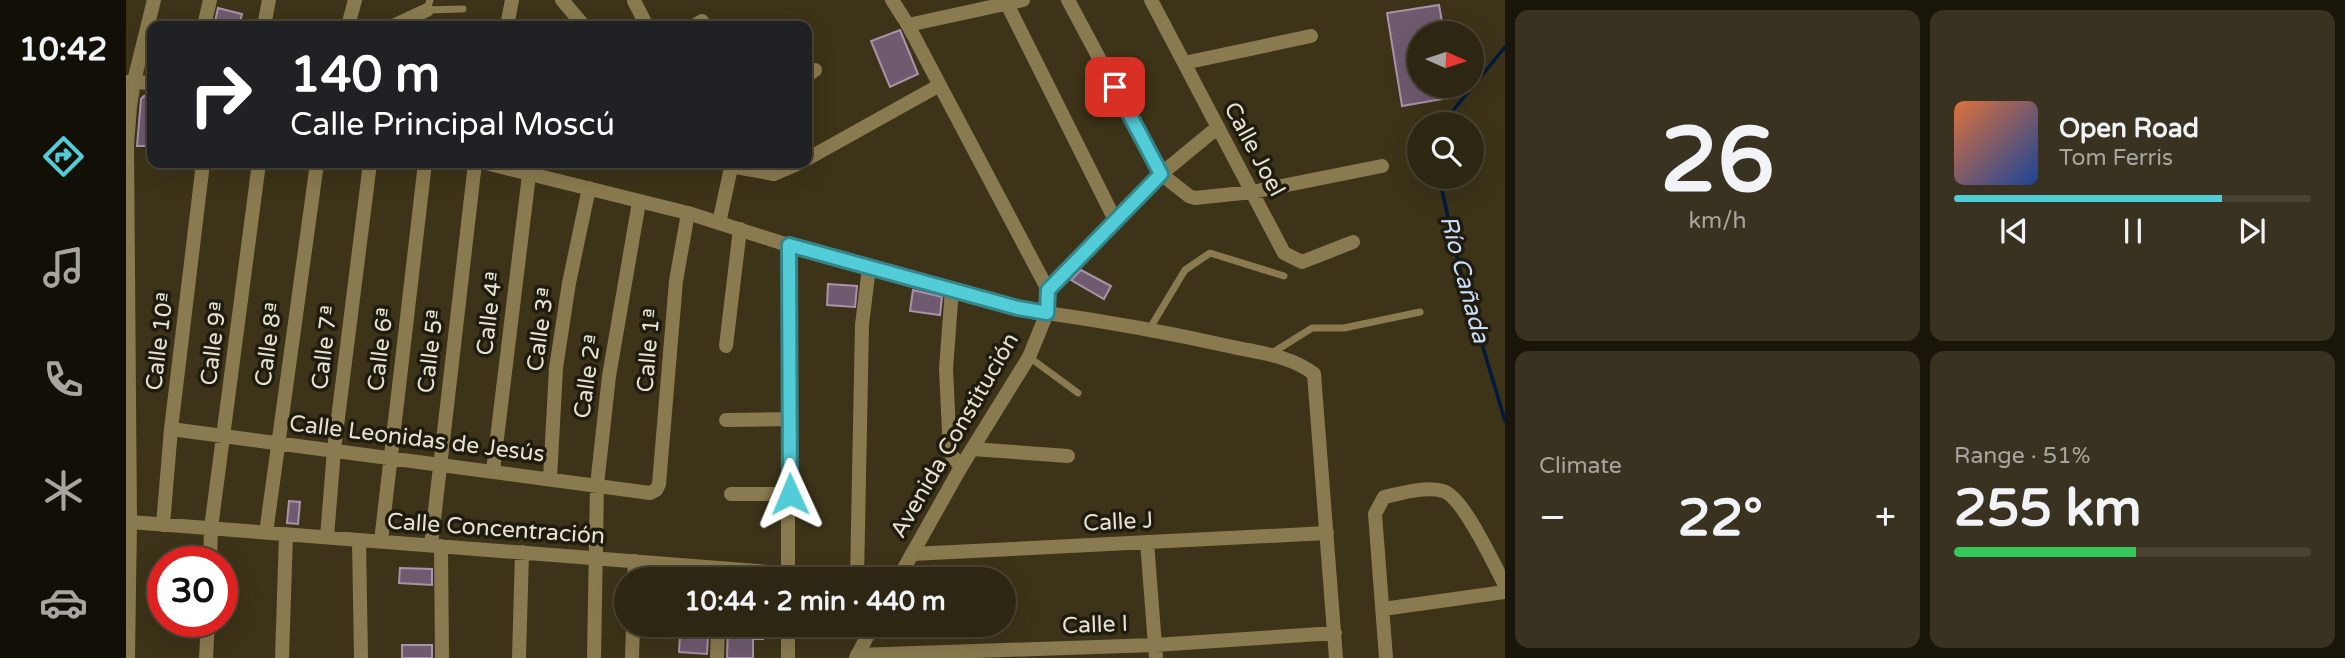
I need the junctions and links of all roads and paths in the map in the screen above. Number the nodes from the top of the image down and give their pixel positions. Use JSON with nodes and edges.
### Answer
{"nodes":[{"id":1,"x":154,"y":0,"type":"edge"},
{"id":2,"x":210,"y":0,"type":"edge"},
{"id":3,"x":269,"y":0,"type":"edge"},
{"id":4,"x":355,"y":0,"type":"edge"},
{"id":5,"x":512,"y":0,"type":"edge"},
{"id":6,"x":562,"y":0,"type":"edge"},
{"id":7,"x":892,"y":0,"type":"edge"},
{"id":8,"x":1023,"y":0,"type":"edge"},
{"id":9,"x":1068,"y":0,"type":"edge"},
{"id":10,"x":1151,"y":0,"type":"edge"},
{"id":11,"x":634,"y":1,"type":"edge"},
{"id":12,"x":1006,"y":2,"type":"junction"},
{"id":13,"x":429,"y":5,"type":"edge"},
{"id":14,"x":463,"y":9,"type":"dead end"},
{"id":15,"x":148,"y":21,"type":"edge"},
{"id":16,"x":205,"y":21,"type":"edge"},
{"id":17,"x":265,"y":21,"type":"edge"},
{"id":18,"x":349,"y":21,"type":"edge"},
{"id":19,"x":402,"y":21,"type":"edge"},
{"id":20,"x":508,"y":21,"type":"edge"},
{"id":21,"x":580,"y":21,"type":"edge"},
{"id":22,"x":645,"y":21,"type":"edge"},
{"id":23,"x":147,"y":24,"type":"edge"},
{"id":24,"x":908,"y":25,"type":"junction"},
{"id":25,"x":1311,"y":36,"type":"dead end"},
{"id":26,"x":1184,"y":63,"type":"junction"},
{"id":27,"x":130,"y":82,"type":"edge"},
{"id":28,"x":938,"y":86,"type":"junction"},
{"id":29,"x":1217,"y":127,"type":"junction"},
{"id":30,"x":812,"y":156,"type":"edge"},
{"id":31,"x":1381,"y":166,"type":"dead end"},
{"id":32,"x":202,"y":168,"type":"edge"},
{"id":33,"x":258,"y":168,"type":"edge"},
{"id":34,"x":316,"y":168,"type":"edge"},
{"id":35,"x":369,"y":168,"type":"edge"},
{"id":36,"x":424,"y":168,"type":"edge"},
{"id":37,"x":474,"y":168,"type":"edge"},
{"id":38,"x":504,"y":168,"type":"edge"},
{"id":39,"x":535,"y":168,"type":"edge"},
{"id":40,"x":730,"y":168,"type":"edge"},
{"id":41,"x":748,"y":168,"type":"edge"},
{"id":42,"x":788,"y":168,"type":"edge"},
{"id":43,"x":1161,"y":174,"type":"junction"},
{"id":44,"x":529,"y":175,"type":"junction"},
{"id":45,"x":589,"y":188,"type":"junction"},
{"id":46,"x":1252,"y":192,"type":"junction"},
{"id":47,"x":639,"y":202,"type":"junction"},
{"id":48,"x":688,"y":213,"type":"junction"},
{"id":49,"x":1115,"y":220,"type":"junction"},
{"id":50,"x":719,"y":223,"type":"junction"},
{"id":51,"x":740,"y":229,"type":"junction"},
{"id":52,"x":1353,"y":242,"type":"dead end"},
{"id":53,"x":789,"y":245,"type":"junction"},
{"id":54,"x":869,"y":267,"type":"junction"},
{"id":55,"x":1284,"y":276,"type":"dead end"},
{"id":56,"x":952,"y":289,"type":"junction"},
{"id":57,"x":1048,"y":290,"type":"junction"},
{"id":58,"x":1420,"y":312,"type":"dead end"},
{"id":59,"x":1047,"y":313,"type":"junction"},
{"id":60,"x":1150,"y":328,"type":"junction"},
{"id":61,"x":726,"y":346,"type":"dead end"},
{"id":62,"x":1269,"y":355,"type":"junction"},
{"id":63,"x":1029,"y":357,"type":"junction"},
{"id":64,"x":1077,"y":393,"type":"dead end"},
{"id":65,"x":788,"y":419,"type":"junction"},
{"id":66,"x":726,"y":420,"type":"dead end"},
{"id":67,"x":171,"y":429,"type":"junction"},
{"id":68,"x":225,"y":436,"type":"junction"},
{"id":69,"x":277,"y":443,"type":"junction"},
{"id":70,"x":972,"y":449,"type":"junction"},
{"id":71,"x":334,"y":450,"type":"junction"},
{"id":72,"x":1068,"y":456,"type":"dead end"},
{"id":73,"x":390,"y":458,"type":"junction"},
{"id":74,"x":440,"y":464,"type":"junction"},
{"id":75,"x":961,"y":467,"type":"junction"},
{"id":76,"x":493,"y":471,"type":"junction"},
{"id":77,"x":550,"y":479,"type":"junction"},
{"id":78,"x":597,"y":485,"type":"junction"},
{"id":79,"x":656,"y":490,"type":"joint"},
{"id":80,"x":731,"y":494,"type":"dead end"},
{"id":81,"x":790,"y":494,"type":"junction"},
{"id":82,"x":130,"y":522,"type":"junction"},
{"id":83,"x":163,"y":525,"type":"junction"},
{"id":84,"x":211,"y":528,"type":"junction"},
{"id":85,"x":265,"y":533,"type":"junction"},
{"id":86,"x":1327,"y":533,"type":"junction"},
{"id":87,"x":286,"y":534,"type":"junction"},
{"id":88,"x":327,"y":537,"type":"junction"},
{"id":89,"x":359,"y":540,"type":"junction"},
{"id":90,"x":382,"y":541,"type":"junction"},
{"id":91,"x":1147,"y":542,"type":"junction"},
{"id":92,"x":210,"y":546,"type":"edge"},
{"id":93,"x":436,"y":546,"type":"junction"},
{"id":94,"x":522,"y":552,"type":"junction"},
{"id":95,"x":912,"y":554,"type":"junction"},
{"id":96,"x":594,"y":558,"type":"junction"},
{"id":97,"x":635,"y":561,"type":"junction"},
{"id":98,"x":635,"y":567,"type":"edge"},
{"id":99,"x":674,"y":567,"type":"edge"},
{"id":100,"x":788,"y":567,"type":"edge"},
{"id":101,"x":858,"y":567,"type":"edge"},
{"id":102,"x":905,"y":567,"type":"edge"},
{"id":103,"x":1505,"y":585,"type":"edge"},
{"id":104,"x":1505,"y":592,"type":"edge"},
{"id":105,"x":1383,"y":609,"type":"junction"},
{"id":106,"x":1335,"y":633,"type":"junction"},
{"id":107,"x":207,"y":637,"type":"edge"},
{"id":108,"x":633,"y":637,"type":"edge"},
{"id":109,"x":718,"y":637,"type":"edge"},
{"id":110,"x":788,"y":637,"type":"edge"},
{"id":111,"x":867,"y":637,"type":"edge"},
{"id":112,"x":1155,"y":651,"type":"edge"},
{"id":113,"x":857,"y":657,"type":"edge"},
{"id":114,"x":128,"y":658,"type":"edge"},
{"id":115,"x":206,"y":658,"type":"edge"},
{"id":116,"x":282,"y":658,"type":"edge"},
{"id":117,"x":361,"y":658,"type":"edge"},
{"id":118,"x":442,"y":658,"type":"edge"},
{"id":119,"x":519,"y":658,"type":"edge"},
{"id":120,"x":594,"y":658,"type":"edge"},
{"id":121,"x":632,"y":658,"type":"edge"},
{"id":122,"x":717,"y":658,"type":"edge"},
{"id":123,"x":788,"y":658,"type":"edge"},
{"id":124,"x":1336,"y":658,"type":"edge"},
{"id":125,"x":1387,"y":658,"type":"edge"}],
"edges":[{"from":1,"to":15,"type":"street"},
{"from":2,"to":16,"type":"street"},
{"from":3,"to":17,"type":"street"},
{"from":4,"to":18,"type":"street"},
{"from":5,"to":20,"type":"street"},
{"from":6,"to":21,"type":"street"},
{"from":7,"to":24,"type":"street"},
{"from":8,"to":12,"type":"street"},
{"from":9,"to":43,"type":"street"},
{"from":10,"to":26,"type":"street","name":"Calle Joel"},
{"from":11,"to":22,"type":"street"},
{"from":12,"to":24,"type":"street"},
{"from":12,"to":49,"type":"street"},
{"from":13,"to":14,"type":"lane"},
{"from":13,"to":19,"type":"street"},
{"from":23,"to":27,"type":"street"},
{"from":24,"to":28,"type":"street"},
{"from":25,"to":26,"type":"street"},
{"from":26,"to":29,"type":"street","name":"Calle Joel"},
{"from":27,"to":82,"type":"street"},
{"from":28,"to":30,"type":"street"},
{"from":28,"to":57,"type":"street"},
{"from":29,"to":43,"type":"street"},
{"from":29,"to":46,"type":"street","name":"Calle Joel"},
{"from":31,"to":46,"type":"street"},
{"from":32,"to":67,"type":"street","name":"Calle 10ª"},
{"from":33,"to":68,"type":"street","name":"Calle 9ª"},
{"from":34,"to":69,"type":"street","name":"Calle 8ª"},
{"from":35,"to":71,"type":"street","name":"Calle 7ª"},
{"from":36,"to":73,"type":"street","name":"Calle 6ª"},
{"from":37,"to":74,"type":"street","name":"Calle 5ª"},
{"from":38,"to":44,"type":"street"},
{"from":39,"to":44,"type":"street"},
{"from":40,"to":50,"type":"street"},
{"from":41,"to":42,"type":"street"},
{"from":43,"to":46,"type":"street"},
{"from":43,"to":49,"type":"street"},
{"from":44,"to":45,"type":"street"},
{"from":44,"to":76,"type":"street","name":"Calle 4ª"},
{"from":45,"to":47,"type":"street"},
{"from":45,"to":77,"type":"street","name":"Calle 3ª"},
{"from":46,"to":52,"type":"street","name":"Calle Joel"},
{"from":47,"to":48,"type":"street"},
{"from":47,"to":78,"type":"street","name":"Calle 2ª"},
{"from":48,"to":50,"type":"street"},
{"from":48,"to":79,"type":"street","name":"Calle 1ª"},
{"from":49,"to":57,"type":"street"},
{"from":50,"to":51,"type":"street"},
{"from":51,"to":53,"type":"street"},
{"from":51,"to":61,"type":"street"},
{"from":53,"to":54,"type":"street"},
{"from":53,"to":65,"type":"street"},
{"from":54,"to":56,"type":"street"},
{"from":54,"to":101,"type":"street"},
{"from":55,"to":60,"type":"lane"},
{"from":56,"to":59,"type":"street"},
{"from":56,"to":75,"type":"street"},
{"from":57,"to":59,"type":"street","name":"Avenida Constitución"},
{"from":58,"to":62,"type":"lane"},
{"from":59,"to":60,"type":"street"},
{"from":59,"to":63,"type":"street","name":"Avenida Constitución"},
{"from":60,"to":62,"type":"street"},
{"from":62,"to":86,"type":"street"},
{"from":63,"to":64,"type":"lane"},
{"from":63,"to":70,"type":"street","name":"Avenida Constitución"},
{"from":65,"to":66,"type":"street"},
{"from":65,"to":81,"type":"street"},
{"from":67,"to":68,"type":"street","name":"Calle Leonidas de Jesús"},
{"from":67,"to":83,"type":"street","name":"Calle 10ª"},
{"from":68,"to":69,"type":"street","name":"Calle Leonidas de Jesús"},
{"from":68,"to":84,"type":"street","name":"Calle 9ª"},
{"from":69,"to":71,"type":"street","name":"Calle Leonidas de Jesús"},
{"from":69,"to":85,"type":"street","name":"Calle 8ª"},
{"from":70,"to":72,"type":"street"},
{"from":70,"to":75,"type":"street","name":"Avenida Constitución"},
{"from":71,"to":73,"type":"street","name":"Calle Leonidas de Jesús"},
{"from":71,"to":88,"type":"street","name":"Calle 7ª"},
{"from":73,"to":74,"type":"street","name":"Calle Leonidas de Jesús"},
{"from":73,"to":90,"type":"street","name":"Calle 6ª"},
{"from":74,"to":76,"type":"street","name":"Calle Leonidas de Jesús"},
{"from":74,"to":93,"type":"street","name":"Calle 5ª"},
{"from":75,"to":95,"type":"street","name":"Avenida Constitución"},
{"from":76,"to":77,"type":"street","name":"Calle Leonidas de Jesús"},
{"from":77,"to":78,"type":"street","name":"Calle Leonidas de Jesús"},
{"from":78,"to":79,"type":"street","name":"Calle Leonidas de Jesús"},
{"from":78,"to":96,"type":"street","name":"Calle 2ª"},
{"from":80,"to":81,"type":"street"},
{"from":81,"to":100,"type":"street"},
{"from":82,"to":83,"type":"street","name":"Calle Concentración"},
{"from":82,"to":114,"type":"street"},
{"from":83,"to":84,"type":"street","name":"Calle Concentración"},
{"from":84,"to":85,"type":"street","name":"Calle Concentración"},
{"from":84,"to":92,"type":"street","name":"Calle 9ª"},
{"from":85,"to":87,"type":"street","name":"Calle Concentración"},
{"from":86,"to":91,"type":"street","name":"Calle J"},
{"from":86,"to":106,"type":"street"},
{"from":87,"to":88,"type":"street","name":"Calle Concentración"},
{"from":87,"to":116,"type":"street"},
{"from":88,"to":89,"type":"street","name":"Calle Concentración"},
{"from":89,"to":90,"type":"street","name":"Calle Concentración"},
{"from":89,"to":117,"type":"street"},
{"from":90,"to":93,"type":"street","name":"Calle Concentración"},
{"from":91,"to":95,"type":"street","name":"Calle J"},
{"from":91,"to":112,"type":"street"},
{"from":93,"to":94,"type":"street","name":"Calle Concentración"},
{"from":93,"to":118,"type":"street","name":"Calle 5ª"},
{"from":94,"to":96,"type":"street","name":"Calle Concentración"},
{"from":94,"to":119,"type":"street"},
{"from":95,"to":102,"type":"street","name":"Avenida Constitución"},
{"from":96,"to":97,"type":"street","name":"Calle Concentración"},
{"from":96,"to":120,"type":"street","name":"Calle 2ª"},
{"from":97,"to":98,"type":"street"},
{"from":97,"to":99,"type":"street","name":"Calle Concentración"},
{"from":103,"to":105,"type":"street"},
{"from":104,"to":105,"type":"street"},
{"from":105,"to":125,"type":"street"},
{"from":106,"to":112,"type":"street","name":"Calle I"},
{"from":106,"to":124,"type":"street"},
{"from":107,"to":115,"type":"street"},
{"from":108,"to":121,"type":"street"},
{"from":109,"to":122,"type":"street"},
{"from":110,"to":123,"type":"street"},
{"from":111,"to":113,"type":"street"},
{"from":112,"to":113,"type":"street","name":"Calle I"}]}
